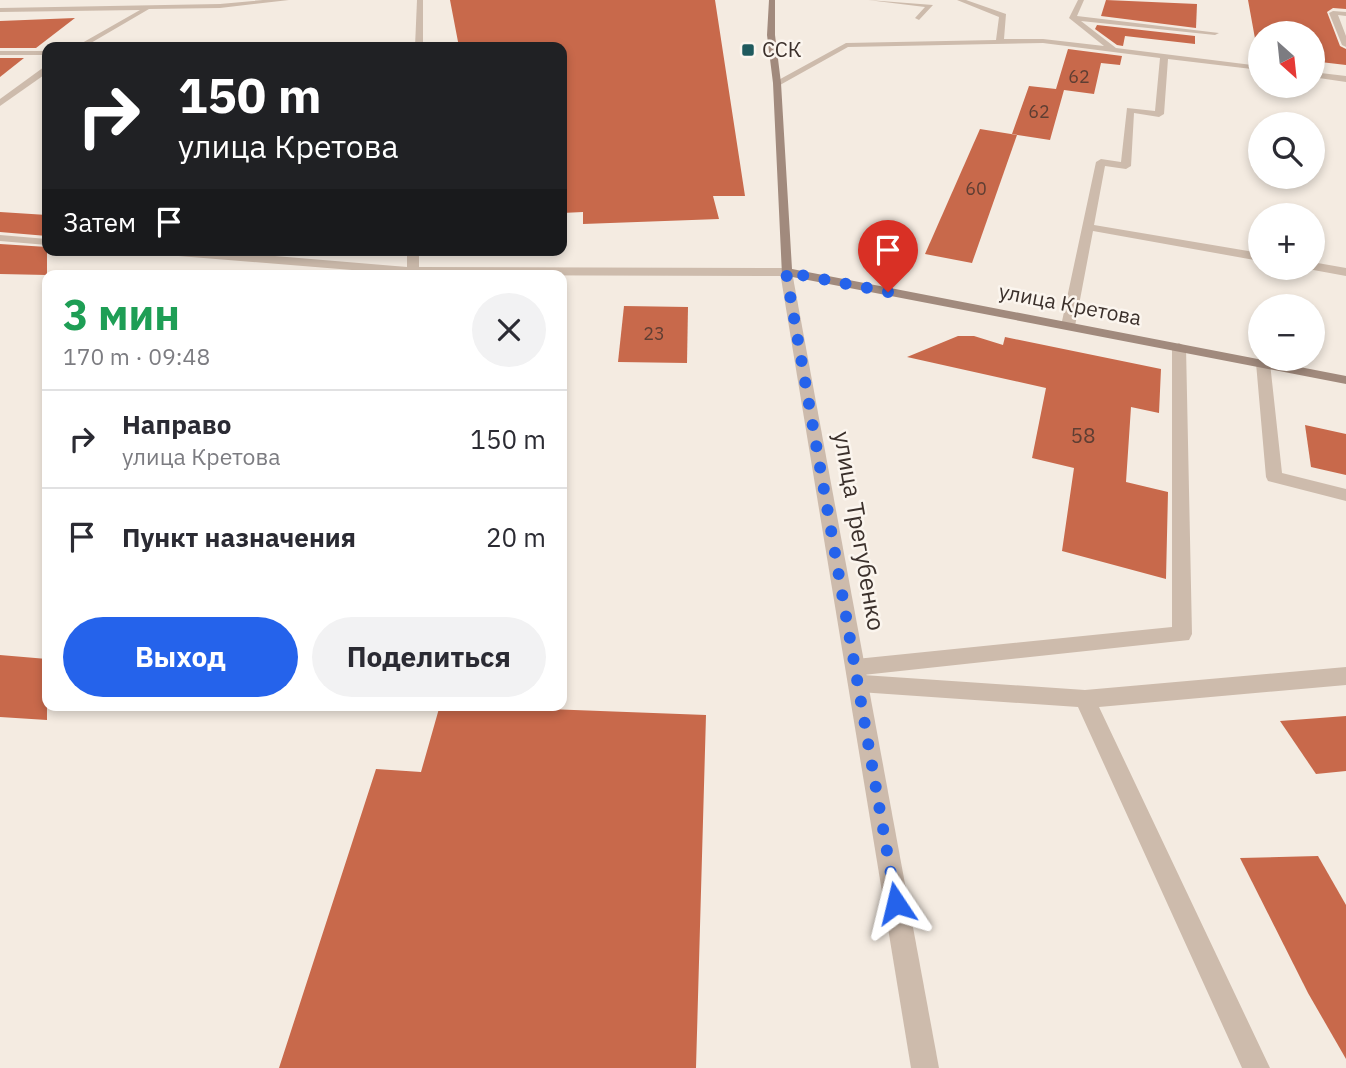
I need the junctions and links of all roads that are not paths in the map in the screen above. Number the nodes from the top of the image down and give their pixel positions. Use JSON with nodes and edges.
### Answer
{"nodes":[{"id":1,"x":286,"y":0,"type":"edge"},
{"id":2,"x":420,"y":0,"type":"edge"},
{"id":3,"x":772,"y":0,"type":"edge"},
{"id":4,"x":872,"y":0,"type":"edge"},
{"id":5,"x":960,"y":0,"type":"edge"},
{"id":6,"x":1081,"y":0,"type":"edge"},
{"id":7,"x":149,"y":8,"type":"junction"},
{"id":8,"x":0,"y":10,"type":"edge"},
{"id":9,"x":1346,"y":14,"type":"edge"},
{"id":10,"x":919,"y":18,"type":"dead end"},
{"id":11,"x":1073,"y":18,"type":"junction"},
{"id":12,"x":1214,"y":33,"type":"dead end"},
{"id":13,"x":88,"y":42,"type":"edge"},
{"id":14,"x":419,"y":42,"type":"edge"},
{"id":15,"x":1000,"y":42,"type":"junction"},
{"id":16,"x":1346,"y":45,"type":"edge"},
{"id":17,"x":1114,"y":50,"type":"junction"},
{"id":18,"x":42,"y":52,"type":"edge"},
{"id":19,"x":0,"y":53,"type":"edge"},
{"id":20,"x":1164,"y":56,"type":"junction"},
{"id":21,"x":1248,"y":66,"type":"edge"},
{"id":22,"x":42,"y":73,"type":"edge"},
{"id":23,"x":1325,"y":76,"type":"edge"},
{"id":24,"x":1346,"y":79,"type":"edge"},
{"id":25,"x":777,"y":83,"type":"junction"},
{"id":26,"x":0,"y":103,"type":"edge"},
{"id":27,"x":1087,"y":227,"type":"junction"},
{"id":28,"x":0,"y":238,"type":"edge"},
{"id":29,"x":42,"y":242,"type":"edge"},
{"id":30,"x":1248,"y":255,"type":"edge"},
{"id":31,"x":228,"y":256,"type":"edge"},
{"id":32,"x":1325,"y":268,"type":"edge"},
{"id":33,"x":401,"y":270,"type":"edge"},
{"id":34,"x":567,"y":271,"type":"edge"},
{"id":35,"x":786,"y":272,"type":"junction"},
{"id":36,"x":1346,"y":272,"type":"edge"},
{"id":37,"x":1068,"y":326,"type":"junction"},
{"id":38,"x":1179,"y":347,"type":"junction"},
{"id":39,"x":1248,"y":360,"type":"edge"},
{"id":40,"x":1264,"y":371,"type":"edge"},
{"id":41,"x":1302,"y":371,"type":"edge"},
{"id":42,"x":1346,"y":380,"type":"edge"},
{"id":43,"x":1346,"y":495,"type":"edge"},
{"id":44,"x":857,"y":675,"type":"junction"},
{"id":45,"x":1346,"y":676,"type":"edge"},
{"id":46,"x":1084,"y":699,"type":"junction"},
{"id":47,"x":925,"y":1068,"type":"edge"},
{"id":48,"x":1256,"y":1068,"type":"edge"}],
"edges":[{"from":1,"to":7,"type":"street"},
{"from":2,"to":14,"type":"street"},
{"from":3,"to":25,"type":"street","name":"улица Трегубенко"},
{"from":4,"to":10,"type":"street"},
{"from":5,"to":15,"type":"street"},
{"from":6,"to":11,"type":"street"},
{"from":7,"to":8,"type":"street"},
{"from":7,"to":13,"type":"street"},
{"from":9,"to":16,"type":"street"},
{"from":11,"to":12,"type":"street"},
{"from":11,"to":17,"type":"street"},
{"from":15,"to":17,"type":"street"},
{"from":15,"to":25,"type":"street"},
{"from":17,"to":20,"type":"street"},
{"from":18,"to":19,"type":"street"},
{"from":20,"to":21,"type":"street"},
{"from":20,"to":27,"type":"street"},
{"from":22,"to":26,"type":"street"},
{"from":23,"to":24,"type":"street"},
{"from":25,"to":35,"type":"street","name":"улица Трегубенко"},
{"from":27,"to":30,"type":"street"},
{"from":27,"to":37,"type":"street"},
{"from":28,"to":29,"type":"street"},
{"from":31,"to":33,"type":"street"},
{"from":32,"to":36,"type":"street"},
{"from":34,"to":35,"type":"street"},
{"from":35,"to":37,"type":"street","name":"улица Кретова"},
{"from":35,"to":44,"type":"street","name":"улица Трегубенко"},
{"from":37,"to":38,"type":"street","name":"улица Кретова"},
{"from":38,"to":39,"type":"street","name":"улица Кретова"},
{"from":38,"to":44,"type":"street"},
{"from":40,"to":43,"type":"street"},
{"from":41,"to":42,"type":"street","name":"улица Кретова"},
{"from":44,"to":46,"type":"street"},
{"from":44,"to":47,"type":"street","name":"улица Трегубенко"},
{"from":45,"to":46,"type":"street"},
{"from":46,"to":48,"type":"street"}]}
